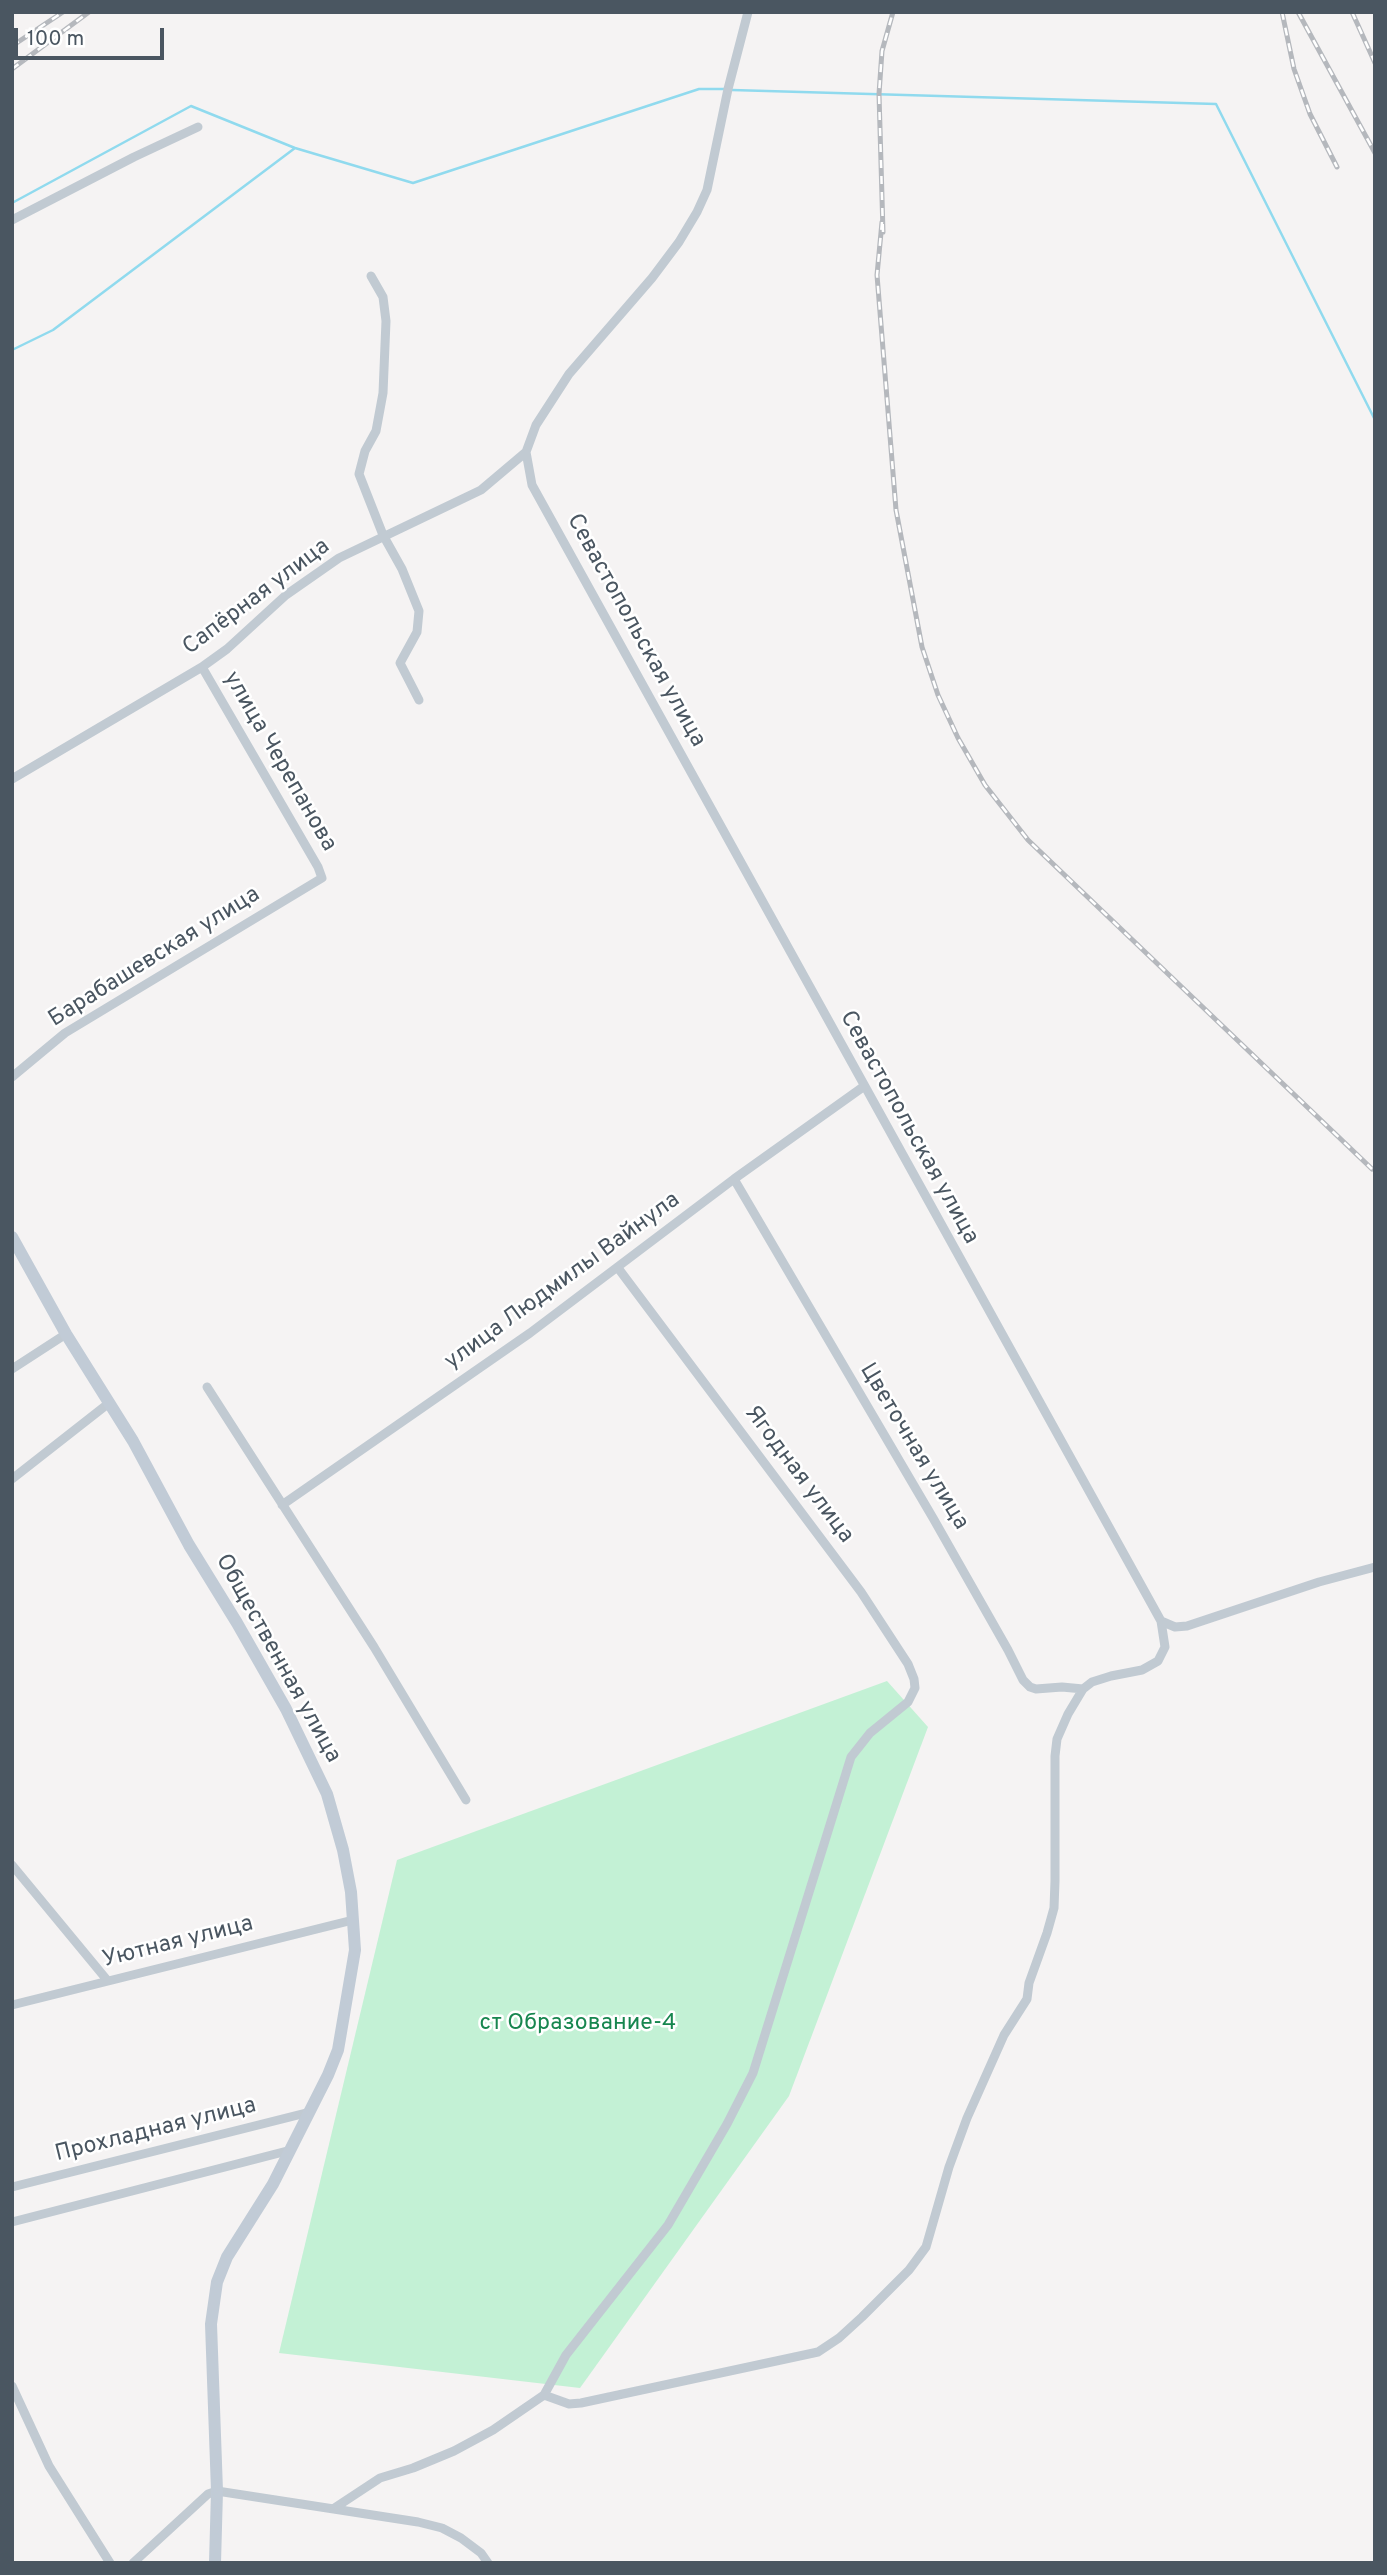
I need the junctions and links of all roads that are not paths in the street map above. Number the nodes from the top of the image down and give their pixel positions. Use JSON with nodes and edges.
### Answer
{"nodes":[{"id":1,"x":748,"y":12,"type":"edge"},
{"id":2,"x":198,"y":128,"type":"dead end"},
{"id":3,"x":12,"y":220,"type":"edge"},
{"id":4,"x":372,"y":276,"type":"dead end"},
{"id":5,"x":526,"y":452,"type":"junction"},
{"id":6,"x":383,"y":535,"type":"junction"},
{"id":7,"x":202,"y":667,"type":"junction"},
{"id":8,"x":419,"y":700,"type":"dead end"},
{"id":9,"x":12,"y":779,"type":"edge"},
{"id":10,"x":322,"y":878,"type":"joint"},
{"id":11,"x":12,"y":1077,"type":"edge"},
{"id":12,"x":863,"y":1087,"type":"junction"},
{"id":13,"x":734,"y":1179,"type":"junction"},
{"id":14,"x":12,"y":1237,"type":"edge"},
{"id":15,"x":618,"y":1268,"type":"junction"},
{"id":16,"x":66,"y":1334,"type":"junction"},
{"id":17,"x":12,"y":1369,"type":"edge"},
{"id":18,"x":207,"y":1387,"type":"dead end"},
{"id":19,"x":109,"y":1403,"type":"junction"},
{"id":20,"x":12,"y":1479,"type":"edge"},
{"id":21,"x":282,"y":1505,"type":"junction"},
{"id":22,"x":1375,"y":1567,"type":"edge"},
{"id":23,"x":1161,"y":1621,"type":"junction"},
{"id":24,"x":1083,"y":1689,"type":"junction"},
{"id":25,"x":466,"y":1800,"type":"dead end"},
{"id":26,"x":12,"y":1865,"type":"edge"},
{"id":27,"x":353,"y":1920,"type":"junction"},
{"id":28,"x":107,"y":1980,"type":"junction"},
{"id":29,"x":12,"y":2005,"type":"edge"},
{"id":30,"x":310,"y":2112,"type":"junction"},
{"id":31,"x":291,"y":2150,"type":"junction"},
{"id":32,"x":12,"y":2187,"type":"edge"},
{"id":33,"x":12,"y":2222,"type":"edge"},
{"id":34,"x":12,"y":2386,"type":"edge"},
{"id":35,"x":544,"y":2395,"type":"junction"},
{"id":36,"x":217,"y":2491,"type":"junction"},
{"id":37,"x":333,"y":2509,"type":"junction"},
{"id":38,"x":110,"y":2563,"type":"edge"},
{"id":39,"x":133,"y":2563,"type":"edge"},
{"id":40,"x":215,"y":2563,"type":"edge"},
{"id":41,"x":488,"y":2563,"type":"edge"}],
"edges":[{"from":1,"to":5,"type":"street"},
{"from":2,"to":3,"type":"street"},
{"from":4,"to":6,"type":"street"},
{"from":5,"to":6,"type":"street","name":"Сапёрная улица"},
{"from":5,"to":12,"type":"street","name":"Севастопольская улица"},
{"from":6,"to":7,"type":"street","name":"Сапёрная улица"},
{"from":6,"to":8,"type":"street"},
{"from":7,"to":9,"type":"street","name":"Сапёрная улица"},
{"from":7,"to":10,"type":"street","name":"улица Черепанова"},
{"from":10,"to":11,"type":"street","name":"Барабашевская улица"},
{"from":12,"to":13,"type":"street","name":"улица Людмилы Вайнула"},
{"from":12,"to":23,"type":"street","name":"Севастопольская улица"},
{"from":13,"to":15,"type":"street","name":"улица Людмилы Вайнула"},
{"from":13,"to":24,"type":"street","name":"Цветочная улица"},
{"from":14,"to":16,"type":"main road","name":"Общественная улица"},
{"from":15,"to":21,"type":"street","name":"улица Людмилы Вайнула"},
{"from":15,"to":35,"type":"street","name":"Ягодная улица"},
{"from":16,"to":17,"type":"street"},
{"from":16,"to":19,"type":"main road","name":"Общественная улица"},
{"from":18,"to":21,"type":"street"},
{"from":19,"to":20,"type":"street"},
{"from":19,"to":27,"type":"main road","name":"Общественная улица"},
{"from":21,"to":25,"type":"street"},
{"from":22,"to":23,"type":"street"},
{"from":23,"to":24,"type":"street"},
{"from":24,"to":35,"type":"street"},
{"from":26,"to":28,"type":"street"},
{"from":27,"to":28,"type":"street","name":"Уютная улица"},
{"from":27,"to":30,"type":"main road","name":"Общественная улица"},
{"from":28,"to":29,"type":"street","name":"Уютная улица"},
{"from":30,"to":31,"type":"main road","name":"Общественная улица"},
{"from":30,"to":32,"type":"street","name":"Прохладная улица"},
{"from":31,"to":33,"type":"street"},
{"from":31,"to":36,"type":"main road","name":"Общественная улица"},
{"from":34,"to":38,"type":"street"},
{"from":35,"to":37,"type":"street"},
{"from":36,"to":37,"type":"street"},
{"from":36,"to":39,"type":"street"},
{"from":36,"to":40,"type":"main road","name":"Общественная улица"},
{"from":37,"to":41,"type":"street"}]}
